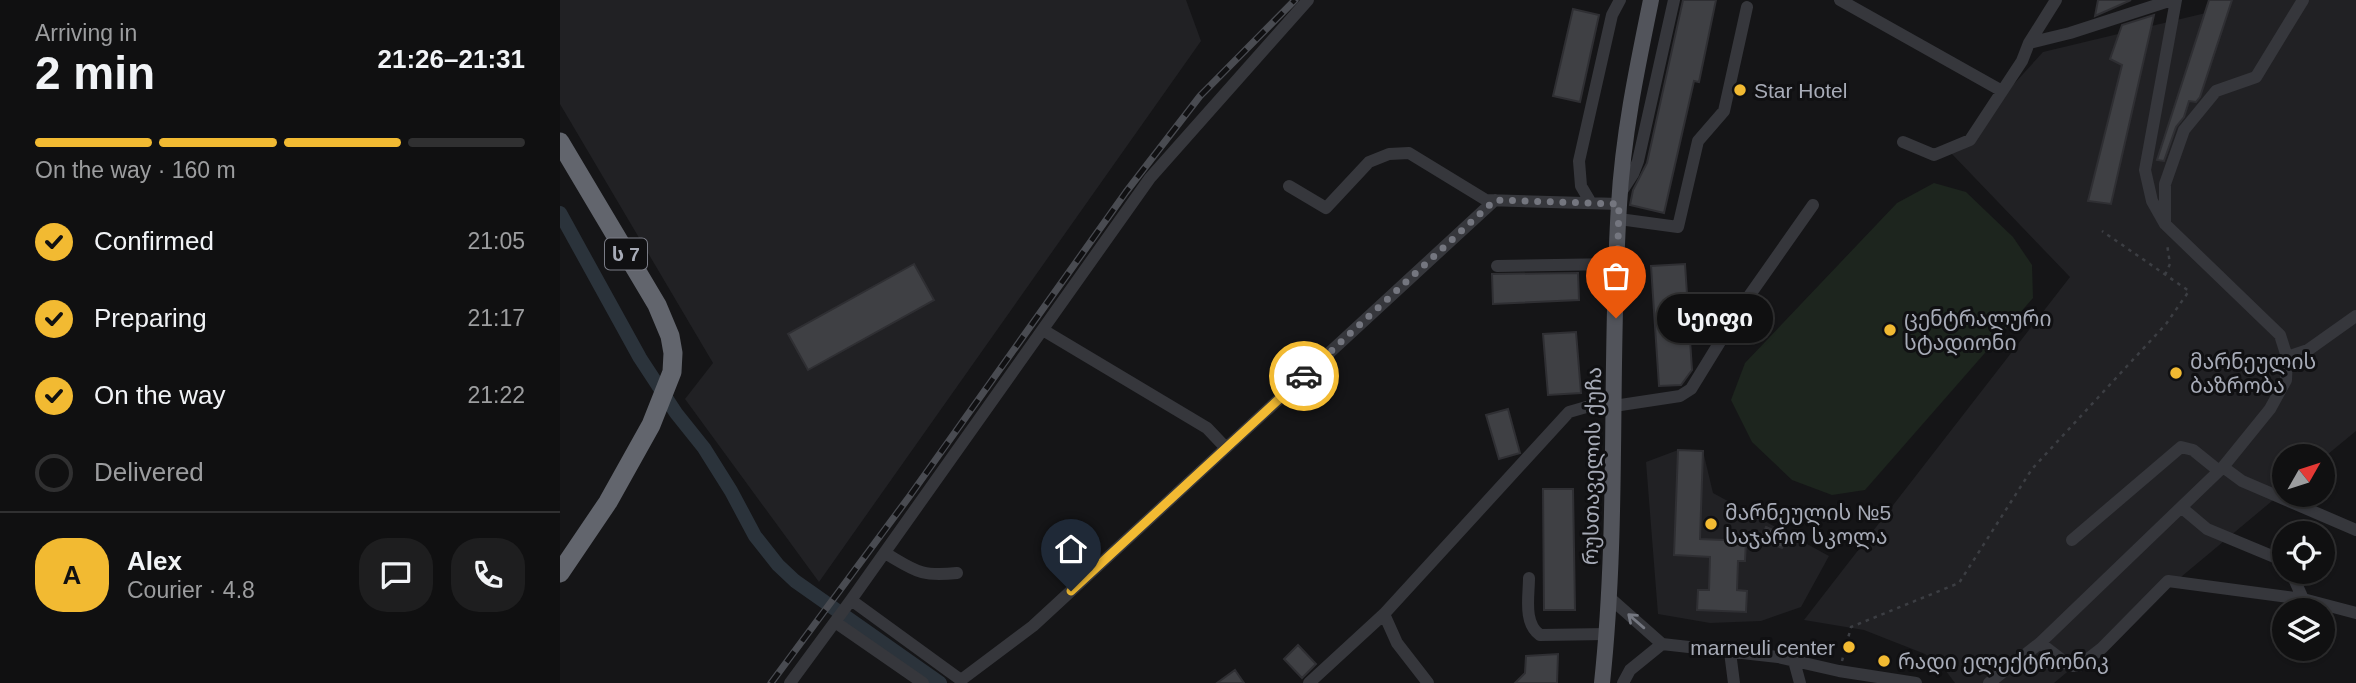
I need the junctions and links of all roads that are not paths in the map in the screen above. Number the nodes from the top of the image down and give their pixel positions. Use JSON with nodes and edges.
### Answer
{"nodes":[{"id":1,"x":1308,"y":0,"type":"edge"},
{"id":2,"x":1620,"y":0,"type":"edge"},
{"id":3,"x":1651,"y":0,"type":"edge"},
{"id":4,"x":1674,"y":0,"type":"edge"},
{"id":5,"x":1840,"y":0,"type":"edge"},
{"id":6,"x":2056,"y":0,"type":"edge"},
{"id":7,"x":2174,"y":0,"type":"edge"},
{"id":8,"x":2303,"y":0,"type":"edge"},
{"id":9,"x":1747,"y":7,"type":"dead end"},
{"id":10,"x":2029,"y":43,"type":"junction"},
{"id":11,"x":2002,"y":92,"type":"junction"},
{"id":12,"x":560,"y":142,"type":"edge"},
{"id":13,"x":1903,"y":142,"type":"dead end"},
{"id":14,"x":1289,"y":187,"type":"dead end"},
{"id":15,"x":1495,"y":200,"type":"junction"},
{"id":16,"x":1591,"y":203,"type":"junction"},
{"id":17,"x":1813,"y":205,"type":"dead end"},
{"id":18,"x":1619,"y":206,"type":"junction"},
{"id":19,"x":2165,"y":224,"type":"junction"},
{"id":20,"x":1617,"y":264,"type":"junction"},
{"id":21,"x":1497,"y":265,"type":"dead end"},
{"id":22,"x":2356,"y":316,"type":"edge"},
{"id":23,"x":1043,"y":330,"type":"junction"},
{"id":24,"x":2287,"y":357,"type":"junction"},
{"id":25,"x":1614,"y":403,"type":"junction"},
{"id":26,"x":1226,"y":448,"type":"junction"},
{"id":27,"x":2221,"y":469,"type":"junction"},
{"id":28,"x":2182,"y":508,"type":"junction"},
{"id":29,"x":2356,"y":530,"type":"edge"},
{"id":30,"x":2073,"y":540,"type":"dead end"},
{"id":31,"x":885,"y":553,"type":"junction"},
{"id":32,"x":2272,"y":556,"type":"edge"},
{"id":33,"x":560,"y":573,"type":"edge"},
{"id":34,"x":957,"y":573,"type":"dead end"},
{"id":35,"x":1529,"y":578,"type":"dead end"},
{"id":36,"x":2297,"y":584,"type":"edge"},
{"id":37,"x":1610,"y":598,"type":"junction"},
{"id":38,"x":2303,"y":598,"type":"joint"},
{"id":39,"x":852,"y":600,"type":"junction"},
{"id":40,"x":2335,"y":607,"type":"edge"},
{"id":41,"x":2356,"y":613,"type":"edge"},
{"id":42,"x":1384,"y":614,"type":"junction"},
{"id":43,"x":835,"y":622,"type":"junction"},
{"id":44,"x":1607,"y":634,"type":"junction"},
{"id":45,"x":2040,"y":643,"type":"junction"},
{"id":46,"x":1662,"y":644,"type":"junction"},
{"id":47,"x":1730,"y":652,"type":"junction"},
{"id":48,"x":1794,"y":660,"type":"junction"},
{"id":49,"x":790,"y":683,"type":"edge"},
{"id":50,"x":923,"y":683,"type":"edge"},
{"id":51,"x":1309,"y":683,"type":"edge"},
{"id":52,"x":1428,"y":683,"type":"edge"},
{"id":53,"x":1602,"y":683,"type":"edge"},
{"id":54,"x":1623,"y":683,"type":"edge"},
{"id":55,"x":1734,"y":683,"type":"edge"},
{"id":56,"x":1800,"y":683,"type":"edge"},
{"id":57,"x":1916,"y":683,"type":"edge"},
{"id":58,"x":1989,"y":683,"type":"edge"}],
"edges":[{"from":1,"to":23,"type":"street"},
{"from":2,"to":16,"type":"street"},
{"from":3,"to":18,"type":"main road","name":"რუსთაველის ქუჩა"},
{"from":4,"to":18,"type":"street"},
{"from":5,"to":11,"type":"street"},
{"from":6,"to":10,"type":"street"},
{"from":7,"to":10,"type":"street"},
{"from":7,"to":19,"type":"street"},
{"from":8,"to":19,"type":"street"},
{"from":9,"to":18,"type":"street"},
{"from":10,"to":11,"type":"street"},
{"from":11,"to":13,"type":"street"},
{"from":12,"to":33,"type":"highway","number":"ს 7"},
{"from":14,"to":15,"type":"street"},
{"from":15,"to":16,"type":"street"},
{"from":15,"to":26,"type":"street"},
{"from":16,"to":18,"type":"street"},
{"from":17,"to":25,"type":"street"},
{"from":18,"to":20,"type":"main road","name":"რუსთაველის ქუჩა"},
{"from":19,"to":24,"type":"street"},
{"from":20,"to":21,"type":"street"},
{"from":20,"to":25,"type":"main road","name":"რუსთაველის ქუჩა"},
{"from":22,"to":24,"type":"street"},
{"from":23,"to":26,"type":"street"},
{"from":23,"to":31,"type":"street"},
{"from":24,"to":27,"type":"street"},
{"from":25,"to":37,"type":"main road","name":"რუსთაველის ქუჩა"},
{"from":25,"to":42,"type":"street"},
{"from":26,"to":39,"type":"street"},
{"from":27,"to":28,"type":"street"},
{"from":27,"to":29,"type":"street"},
{"from":27,"to":30,"type":"street"},
{"from":28,"to":32,"type":"street"},
{"from":28,"to":45,"type":"street"},
{"from":31,"to":34,"type":"street"},
{"from":31,"to":39,"type":"street"},
{"from":35,"to":44,"type":"street"},
{"from":36,"to":38,"type":"street"},
{"from":37,"to":44,"type":"main road","name":"რუსთაველის ქუჩა"},
{"from":46,"to":37,"type":"street","one_way":true},
{"from":38,"to":45,"type":"street"},
{"from":39,"to":43,"type":"street"},
{"from":40,"to":41,"type":"street"},
{"from":42,"to":51,"type":"street"},
{"from":42,"to":52,"type":"street"},
{"from":43,"to":49,"type":"street"},
{"from":43,"to":50,"type":"street"},
{"from":44,"to":53,"type":"main road","name":"რუსთაველის ქუჩა"},
{"from":45,"to":58,"type":"street"},
{"from":46,"to":47,"type":"street"},
{"from":46,"to":54,"type":"street"},
{"from":47,"to":48,"type":"street"},
{"from":47,"to":55,"type":"street"},
{"from":48,"to":56,"type":"street"},
{"from":48,"to":57,"type":"street"}]}
